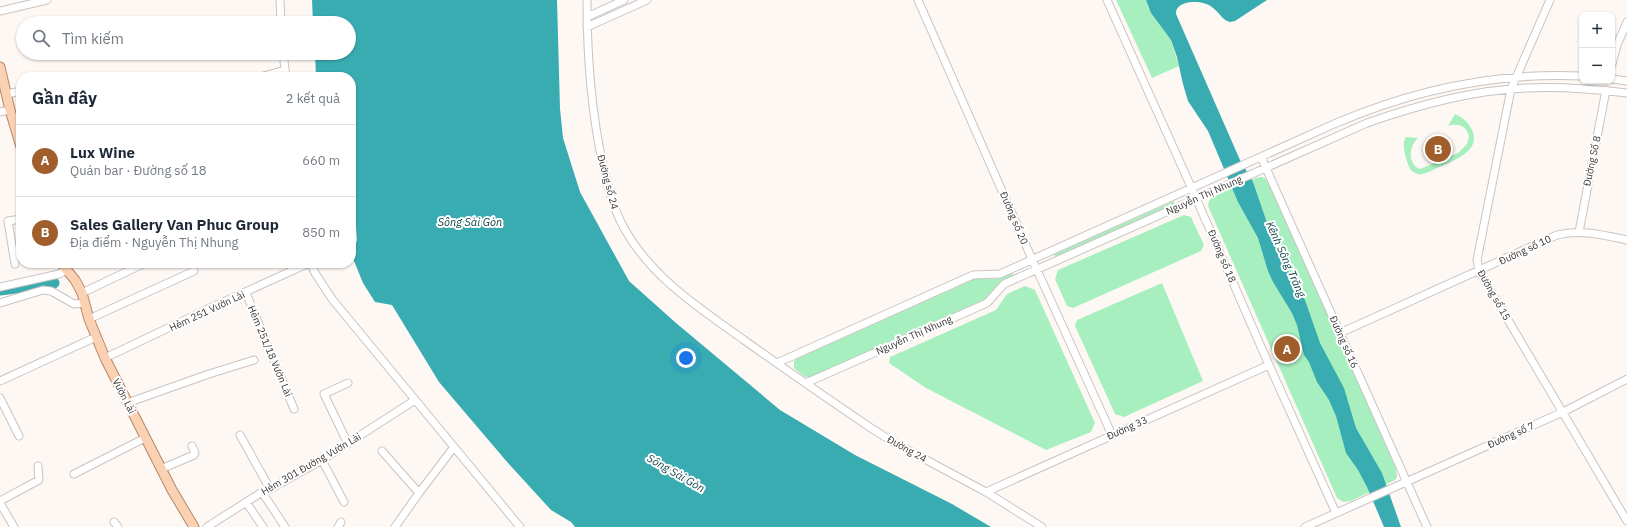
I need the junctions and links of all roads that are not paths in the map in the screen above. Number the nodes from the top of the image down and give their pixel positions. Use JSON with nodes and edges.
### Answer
{"nodes":[{"id":1,"x":47,"y":0,"type":"edge"},
{"id":2,"x":280,"y":0,"type":"edge"},
{"id":3,"x":587,"y":0,"type":"edge"},
{"id":4,"x":624,"y":0,"type":"edge"},
{"id":5,"x":647,"y":0,"type":"edge"},
{"id":6,"x":918,"y":0,"type":"edge"},
{"id":7,"x":1107,"y":0,"type":"edge"},
{"id":8,"x":1550,"y":0,"type":"edge"},
{"id":9,"x":0,"y":11,"type":"edge"},
{"id":10,"x":281,"y":16,"type":"edge"},
{"id":11,"x":587,"y":17,"type":"junction"},
{"id":12,"x":1627,"y":22,"type":"edge"},
{"id":13,"x":587,"y":27,"type":"junction"},
{"id":14,"x":1615,"y":53,"type":"edge"},
{"id":15,"x":284,"y":60,"type":"edge"},
{"id":16,"x":0,"y":67,"type":"edge"},
{"id":17,"x":285,"y":72,"type":"edge"},
{"id":18,"x":1579,"y":76,"type":"edge"},
{"id":19,"x":1515,"y":77,"type":"junction"},
{"id":20,"x":1615,"y":79,"type":"edge"},
{"id":21,"x":1627,"y":81,"type":"edge"},
{"id":22,"x":1511,"y":89,"type":"junction"},
{"id":23,"x":1606,"y":90,"type":"junction"},
{"id":24,"x":16,"y":92,"type":"edge"},
{"id":25,"x":1627,"y":93,"type":"edge"},
{"id":26,"x":7,"y":94,"type":"junction"},
{"id":27,"x":10,"y":110,"type":"junction"},
{"id":28,"x":0,"y":112,"type":"edge"},
{"id":29,"x":16,"y":129,"type":"edge"},
{"id":30,"x":1261,"y":157,"type":"junction"},
{"id":31,"x":1266,"y":167,"type":"junction"},
{"id":32,"x":1192,"y":188,"type":"junction"},
{"id":33,"x":1196,"y":198,"type":"junction"},
{"id":34,"x":16,"y":220,"type":"edge"},
{"id":35,"x":1579,"y":232,"type":"junction"},
{"id":36,"x":1627,"y":240,"type":"edge"},
{"id":37,"x":1032,"y":259,"type":"junction"},
{"id":38,"x":15,"y":264,"type":"dead end"},
{"id":39,"x":63,"y":268,"type":"edge"},
{"id":40,"x":65,"y":268,"type":"edge"},
{"id":41,"x":134,"y":268,"type":"edge"},
{"id":42,"x":299,"y":268,"type":"edge"},
{"id":43,"x":312,"y":268,"type":"edge"},
{"id":44,"x":1037,"y":270,"type":"junction"},
{"id":45,"x":194,"y":271,"type":"dead end"},
{"id":46,"x":1479,"y":271,"type":"junction"},
{"id":47,"x":0,"y":287,"type":"edge"},
{"id":48,"x":82,"y":293,"type":"junction"},
{"id":49,"x":246,"y":293,"type":"junction"},
{"id":50,"x":0,"y":303,"type":"edge"},
{"id":51,"x":85,"y":303,"type":"junction"},
{"id":52,"x":89,"y":319,"type":"junction"},
{"id":53,"x":1340,"y":333,"type":"junction"},
{"id":54,"x":96,"y":337,"type":"junction"},
{"id":55,"x":105,"y":358,"type":"junction"},
{"id":56,"x":254,"y":360,"type":"dead end"},
{"id":57,"x":777,"y":364,"type":"junction"},
{"id":58,"x":1269,"y":365,"type":"junction"},
{"id":59,"x":1627,"y":379,"type":"edge"},
{"id":60,"x":0,"y":381,"type":"edge"},
{"id":61,"x":348,"y":383,"type":"dead end"},
{"id":62,"x":806,"y":383,"type":"junction"},
{"id":63,"x":0,"y":398,"type":"edge"},
{"id":64,"x":415,"y":400,"type":"junction"},
{"id":65,"x":128,"y":402,"type":"junction"},
{"id":66,"x":294,"y":409,"type":"dead end"},
{"id":67,"x":1563,"y":412,"type":"junction"},
{"id":68,"x":240,"y":435,"type":"dead end"},
{"id":69,"x":1112,"y":435,"type":"junction"},
{"id":70,"x":19,"y":436,"type":"dead end"},
{"id":71,"x":145,"y":438,"type":"junction"},
{"id":72,"x":348,"y":444,"type":"junction"},
{"id":73,"x":192,"y":446,"type":"dead end"},
{"id":74,"x":454,"y":447,"type":"junction"},
{"id":75,"x":382,"y":450,"type":"dead end"},
{"id":76,"x":322,"y":460,"type":"junction"},
{"id":77,"x":38,"y":466,"type":"dead end"},
{"id":78,"x":161,"y":469,"type":"junction"},
{"id":79,"x":74,"y":474,"type":"dead end"},
{"id":80,"x":1407,"y":482,"type":"junction"},
{"id":81,"x":270,"y":489,"type":"junction"},
{"id":82,"x":262,"y":492,"type":"junction"},
{"id":83,"x":986,"y":492,"type":"junction"},
{"id":84,"x":419,"y":493,"type":"junction"},
{"id":85,"x":0,"y":502,"type":"edge"},
{"id":86,"x":246,"y":502,"type":"junction"},
{"id":87,"x":344,"y":502,"type":"dead end"},
{"id":88,"x":1336,"y":513,"type":"junction"},
{"id":89,"x":1627,"y":521,"type":"edge"},
{"id":90,"x":14,"y":527,"type":"edge"},
{"id":91,"x":194,"y":527,"type":"edge"},
{"id":92,"x":207,"y":527,"type":"edge"},
{"id":93,"x":263,"y":527,"type":"edge"},
{"id":94,"x":285,"y":527,"type":"edge"},
{"id":95,"x":395,"y":527,"type":"edge"},
{"id":96,"x":520,"y":527,"type":"edge"},
{"id":97,"x":1042,"y":527,"type":"edge"},
{"id":98,"x":1305,"y":527,"type":"edge"},
{"id":99,"x":1427,"y":527,"type":"edge"}],
"edges":[{"from":1,"to":9,"type":"street"},
{"from":2,"to":10,"type":"street"},
{"from":3,"to":11,"type":"street","name":"Đường số 24"},
{"from":4,"to":11,"type":"street"},
{"from":5,"to":13,"type":"street"},
{"from":6,"to":37,"type":"street","name":"Đường số 20"},
{"from":7,"to":32,"type":"street","name":"Đường số 18"},
{"from":8,"to":19,"type":"street","name":"Đường số 15"},
{"from":11,"to":13,"type":"street","name":"Đường số 24"},
{"from":12,"to":14,"type":"street"},
{"from":13,"to":57,"type":"street","name":"Đường số 24"},
{"from":15,"to":17,"type":"street"},
{"from":16,"to":26,"type":"main road"},
{"from":18,"to":19,"type":"street","name":"Nguyễn Thị Nhung"},
{"from":19,"to":22,"type":"street","name":"Đường số 15"},
{"from":19,"to":30,"type":"street","name":"Nguyễn Thị Nhung"},
{"from":20,"to":21,"type":"street"},
{"from":22,"to":23,"type":"street","name":"Nguyễn Thị Nhung"},
{"from":22,"to":31,"type":"street","name":"Nguyễn Thị Nhung"},
{"from":22,"to":46,"type":"street","name":"Đường số 15"},
{"from":23,"to":25,"type":"street","name":"Nguyễn Thị Nhung"},
{"from":23,"to":35,"type":"street","name":"Đường Số 8"},
{"from":24,"to":26,"type":"street"},
{"from":26,"to":27,"type":"main road"},
{"from":27,"to":28,"type":"street"},
{"from":27,"to":29,"type":"main road"},
{"from":30,"to":31,"type":"street","name":"Đường số 16"},
{"from":30,"to":32,"type":"street","name":"Nguyễn Thị Nhung"},
{"from":31,"to":33,"type":"street","name":"Nguyễn Thị Nhung"},
{"from":31,"to":53,"type":"street","name":"Đường số 16"},
{"from":32,"to":33,"type":"street","name":"Đường số 18"},
{"from":32,"to":37,"type":"street","name":"Nguyễn Thị Nhung"},
{"from":33,"to":44,"type":"street","name":"Nguyễn Thị Nhung"},
{"from":33,"to":58,"type":"street","name":"Đường số 18"},
{"from":34,"to":38,"type":"street"},
{"from":35,"to":36,"type":"street","name":"Đường số 10"},
{"from":35,"to":46,"type":"street","name":"Đường số 10"},
{"from":37,"to":44,"type":"street","name":"Đường số 20"},
{"from":37,"to":57,"type":"street","name":"Nguyễn Thị Nhung"},
{"from":39,"to":47,"type":"street"},
{"from":40,"to":48,"type":"main road","name":"Vườn Lài"},
{"from":41,"to":48,"type":"street"},
{"from":42,"to":49,"type":"street","name":"Hẻm 251 Vườn Lài"},
{"from":43,"to":64,"type":"street"},
{"from":44,"to":62,"type":"street","name":"Nguyễn Thị Nhung"},
{"from":44,"to":69,"type":"street","name":"Đường số 20"},
{"from":45,"to":52,"type":"street"},
{"from":46,"to":53,"type":"street","name":"Đường số 10"},
{"from":46,"to":67,"type":"street","name":"Đường số 15"},
{"from":48,"to":51,"type":"main road","name":"Vườn Lài"},
{"from":49,"to":55,"type":"street","name":"Hẻm 251 Vườn Lài"},
{"from":49,"to":66,"type":"street","name":"Hẻm 251/18 Vườn Lài"},
{"from":50,"to":51,"type":"street"},
{"from":51,"to":52,"type":"main road","name":"Vườn Lài"},
{"from":52,"to":54,"type":"main road","name":"Vườn Lài"},
{"from":53,"to":80,"type":"street","name":"Đường số 16"},
{"from":54,"to":55,"type":"main road","name":"Vườn Lài"},
{"from":54,"to":60,"type":"street"},
{"from":55,"to":65,"type":"main road","name":"Vườn Lài"},
{"from":56,"to":65,"type":"street"},
{"from":57,"to":62,"type":"street","name":"Đường 24"},
{"from":58,"to":69,"type":"street","name":"Đường 33"},
{"from":58,"to":88,"type":"street","name":"Đường số 18"},
{"from":59,"to":67,"type":"street","name":"Đường số 7"},
{"from":61,"to":72,"type":"street"},
{"from":62,"to":83,"type":"street","name":"Đường 24"},
{"from":63,"to":70,"type":"street"},
{"from":64,"to":72,"type":"street","name":"Hẻm 301 Đường Vườn Lài"},
{"from":64,"to":74,"type":"street"},
{"from":65,"to":71,"type":"main road","name":"Vườn Lài"},
{"from":67,"to":80,"type":"street","name":"Đường số 7"},
{"from":67,"to":89,"type":"street","name":"Đường số 15"},
{"from":68,"to":81,"type":"street"},
{"from":69,"to":83,"type":"street","name":"Đường 33"},
{"from":71,"to":78,"type":"main road","name":"Vườn Lài"},
{"from":71,"to":79,"type":"street"},
{"from":72,"to":76,"type":"street","name":"Hẻm 301 Đường Vườn Lài"},
{"from":73,"to":78,"type":"street"},
{"from":74,"to":84,"type":"street"},
{"from":74,"to":96,"type":"street"},
{"from":75,"to":84,"type":"street"},
{"from":76,"to":81,"type":"street","name":"Hẻm 301 Đường Vườn Lài"},
{"from":76,"to":87,"type":"street"},
{"from":77,"to":85,"type":"street"},
{"from":78,"to":91,"type":"main road","name":"Vườn Lài"},
{"from":80,"to":88,"type":"street","name":"Đường số 7"},
{"from":80,"to":99,"type":"street","name":"Đường số 16"},
{"from":81,"to":82,"type":"street","name":"Hẻm 301 Đường Vườn Lài"},
{"from":82,"to":86,"type":"street","name":"Hẻm 301 Đường Vườn Lài"},
{"from":82,"to":94,"type":"street"},
{"from":83,"to":97,"type":"street","name":"Đường 24"},
{"from":84,"to":95,"type":"street"},
{"from":85,"to":90,"type":"street"},
{"from":86,"to":92,"type":"street","name":"Hẻm 301 Đường Vườn Lài"},
{"from":86,"to":93,"type":"street"},
{"from":88,"to":98,"type":"street","name":"Đường số 7"}]}
